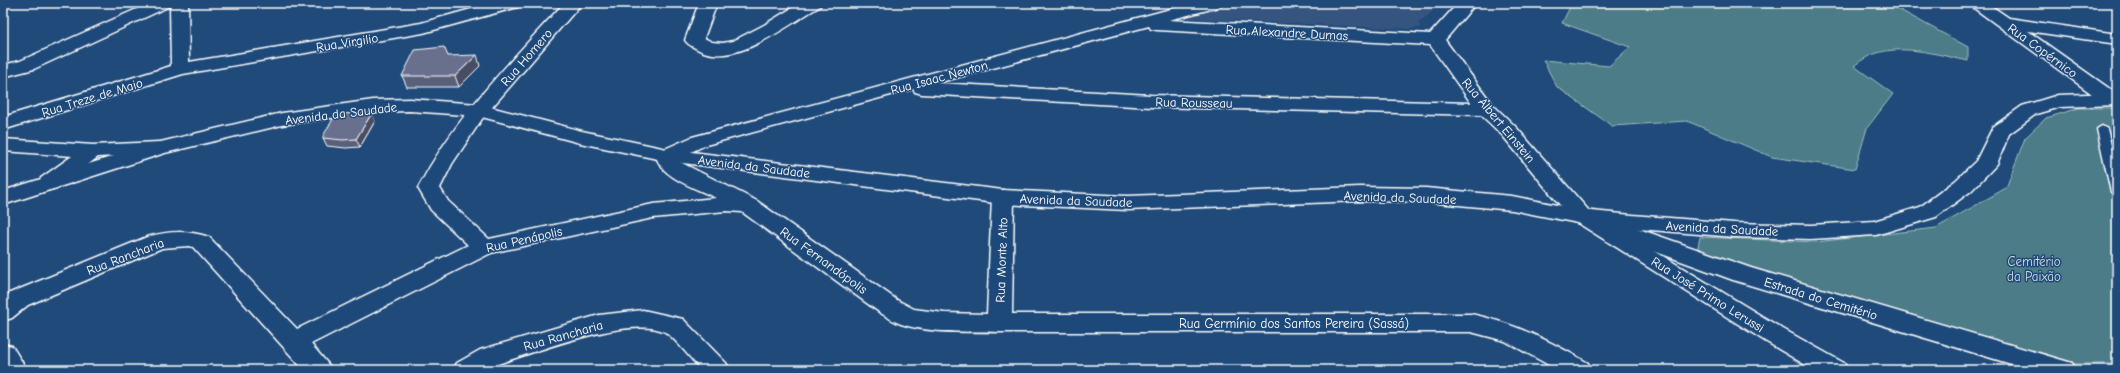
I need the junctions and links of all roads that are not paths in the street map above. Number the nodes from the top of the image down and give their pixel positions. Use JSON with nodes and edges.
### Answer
{"nodes":[{"id":1,"x":164,"y":3,"type":"edge"},
{"id":2,"x":179,"y":3,"type":"edge"},
{"id":3,"x":512,"y":3,"type":"edge"},
{"id":4,"x":573,"y":3,"type":"edge"},
{"id":5,"x":708,"y":3,"type":"edge"},
{"id":6,"x":813,"y":3,"type":"edge"},
{"id":7,"x":1213,"y":3,"type":"edge"},
{"id":8,"x":1467,"y":3,"type":"edge"},
{"id":9,"x":1976,"y":3,"type":"edge"},
{"id":10,"x":2005,"y":23,"type":"junction"},
{"id":11,"x":1139,"y":24,"type":"junction"},
{"id":12,"x":2117,"y":39,"type":"edge"},
{"id":13,"x":1435,"y":40,"type":"junction"},
{"id":14,"x":180,"y":69,"type":"junction"},
{"id":15,"x":3,"y":71,"type":"edge"},
{"id":16,"x":902,"y":87,"type":"junction"},
{"id":17,"x":2113,"y":98,"type":"edge"},
{"id":18,"x":1486,"y":108,"type":"junction"},
{"id":19,"x":479,"y":110,"type":"junction"},
{"id":20,"x":3,"y":124,"type":"edge"},
{"id":21,"x":2102,"y":129,"type":"dead end"},
{"id":22,"x":3,"y":145,"type":"edge"},
{"id":23,"x":159,"y":148,"type":"junction"},
{"id":24,"x":93,"y":151,"type":"junction"},
{"id":25,"x":667,"y":155,"type":"junction"},
{"id":26,"x":49,"y":183,"type":"junction"},
{"id":27,"x":2117,"y":192,"type":"edge"},
{"id":28,"x":1003,"y":197,"type":"junction"},
{"id":29,"x":3,"y":198,"type":"edge"},
{"id":30,"x":749,"y":206,"type":"junction"},
{"id":31,"x":1582,"y":217,"type":"junction"},
{"id":32,"x":484,"y":247,"type":"junction"},
{"id":33,"x":3,"y":312,"type":"edge"},
{"id":34,"x":998,"y":323,"type":"junction"},
{"id":35,"x":294,"y":341,"type":"junction"},
{"id":36,"x":3,"y":353,"type":"edge"},
{"id":37,"x":14,"y":370,"type":"edge"},
{"id":38,"x":320,"y":370,"type":"edge"},
{"id":39,"x":466,"y":370,"type":"edge"},
{"id":40,"x":717,"y":370,"type":"edge"},
{"id":41,"x":1578,"y":370,"type":"edge"},
{"id":42,"x":1835,"y":370,"type":"edge"},
{"id":43,"x":2063,"y":370,"type":"edge"}],
"edges":[{"from":1,"to":15,"type":"street"},
{"from":2,"to":14,"type":"street"},
{"from":3,"to":14,"type":"street","name":"Rua Virgilio"},
{"from":4,"to":19,"type":"street","name":"Rua Homero"},
{"from":5,"to":6,"type":"street"},
{"from":7,"to":11,"type":"street","name":"Rua Isaac Newton"},
{"from":8,"to":13,"type":"street"},
{"from":9,"to":10,"type":"street","name":"Rua Copérnico"},
{"from":10,"to":12,"type":"street"},
{"from":10,"to":17,"type":"street","name":"Rua Copérnico"},
{"from":11,"to":13,"type":"street","name":"Rua Alexandre Dumas"},
{"from":11,"to":16,"type":"street","name":"Rua Isaac Newton"},
{"from":13,"to":18,"type":"street","name":"Rua Albert Einstein"},
{"from":14,"to":20,"type":"street","name":"Rua Treze de Maio"},
{"from":16,"to":18,"type":"street","name":"Rua Rousseau"},
{"from":16,"to":25,"type":"street","name":"Rua Isaac Newton"},
{"from":17,"to":31,"type":"street","name":"Avenida da Saudade"},
{"from":18,"to":31,"type":"street","name":"Rua Albert Einstein"},
{"from":19,"to":23,"type":"street","name":"Avenida da Saudade"},
{"from":19,"to":25,"type":"street","name":"Avenida da Saudade"},
{"from":19,"to":32,"type":"street","name":"Rua Homero"},
{"from":21,"to":27,"type":"lane"},
{"from":22,"to":24,"type":"street"},
{"from":23,"to":24,"type":"street"},
{"from":23,"to":26,"type":"street","name":"Avenida da Saudade"},
{"from":24,"to":26,"type":"street"},
{"from":25,"to":28,"type":"street","name":"Avenida da Saudade"},
{"from":25,"to":30,"type":"street","name":"Rua Fernandópolis"},
{"from":26,"to":29,"type":"street","name":"Avenida da Saudade"},
{"from":28,"to":31,"type":"street","name":"Avenida da Saudade"},
{"from":28,"to":34,"type":"street","name":"Rua Monte Alto"},
{"from":30,"to":32,"type":"street","name":"Rua Penápolis"},
{"from":30,"to":34,"type":"street","name":"Rua Fernandópolis"},
{"from":31,"to":42,"type":"street","name":"Rua José Primo Lerussi"},
{"from":31,"to":43,"type":"street","name":"Estrada do Cemitério"},
{"from":32,"to":35,"type":"street","name":"Rua Penápolis"},
{"from":33,"to":35,"type":"street","name":"Rua Rancharia"},
{"from":34,"to":41,"type":"street","name":"Rua Germínio dos Santos Pereira (Sassá)"},
{"from":35,"to":38,"type":"street","name":"Rua Rancharia"},
{"from":36,"to":37,"type":"street"},
{"from":39,"to":40,"type":"street","name":"Rua Rancharia"}]}
